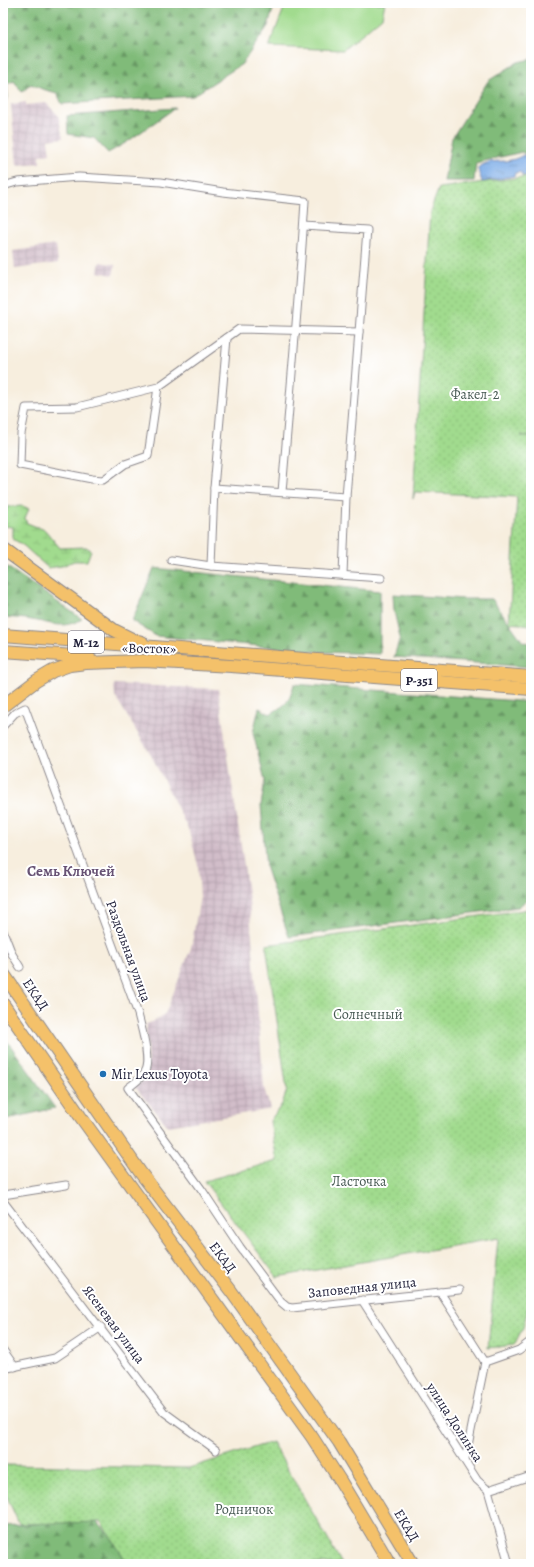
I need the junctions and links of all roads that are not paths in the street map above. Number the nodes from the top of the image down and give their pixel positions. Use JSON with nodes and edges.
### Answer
{"nodes":[{"id":1,"x":3,"y":186,"type":"edge"},
{"id":2,"x":304,"y":226,"type":"junction"},
{"id":3,"x":294,"y":330,"type":"junction"},
{"id":4,"x":359,"y":332,"type":"junction"},
{"id":5,"x":227,"y":338,"type":"junction"},
{"id":6,"x":158,"y":387,"type":"junction"},
{"id":7,"x":214,"y":488,"type":"junction"},
{"id":8,"x":282,"y":492,"type":"junction"},
{"id":9,"x":346,"y":497,"type":"junction"},
{"id":10,"x":3,"y":549,"type":"edge"},
{"id":11,"x":171,"y":560,"type":"dead end"},
{"id":12,"x":211,"y":566,"type":"junction"},
{"id":13,"x":343,"y":575,"type":"junction"},
{"id":14,"x":381,"y":578,"type":"dead end"},
{"id":15,"x":3,"y":635,"type":"edge"},
{"id":16,"x":168,"y":648,"type":"junction"},
{"id":17,"x":3,"y":651,"type":"edge"},
{"id":18,"x":308,"y":659,"type":"joint"},
{"id":19,"x":144,"y":661,"type":"junction"},
{"id":20,"x":531,"y":677,"type":"edge"},
{"id":21,"x":531,"y":689,"type":"edge"},
{"id":22,"x":3,"y":706,"type":"edge"},
{"id":23,"x":3,"y":726,"type":"edge"},
{"id":24,"x":3,"y":931,"type":"edge"},
{"id":25,"x":20,"y":967,"type":"dead end"},
{"id":26,"x":3,"y":972,"type":"edge"},
{"id":27,"x":3,"y":1004,"type":"edge"},
{"id":28,"x":3,"y":1009,"type":"edge"},
{"id":29,"x":16,"y":1024,"type":"junction"},
{"id":30,"x":66,"y":1186,"type":"dead end"},
{"id":31,"x":3,"y":1195,"type":"edge"},
{"id":32,"x":3,"y":1201,"type":"edge"},
{"id":33,"x":459,"y":1290,"type":"dead end"},
{"id":34,"x":440,"y":1292,"type":"junction"},
{"id":35,"x":362,"y":1300,"type":"junction"},
{"id":36,"x":287,"y":1308,"type":"joint"},
{"id":37,"x":100,"y":1327,"type":"junction"},
{"id":38,"x":531,"y":1341,"type":"edge"},
{"id":39,"x":3,"y":1350,"type":"edge"},
{"id":40,"x":485,"y":1362,"type":"junction"},
{"id":41,"x":15,"y":1367,"type":"junction"},
{"id":42,"x":3,"y":1369,"type":"edge"},
{"id":43,"x":216,"y":1450,"type":"dead end"},
{"id":44,"x":465,"y":1460,"type":"junction"},
{"id":45,"x":531,"y":1476,"type":"edge"},
{"id":46,"x":488,"y":1490,"type":"junction"},
{"id":47,"x":390,"y":1564,"type":"edge"},
{"id":48,"x":412,"y":1564,"type":"edge"},
{"id":49,"x":509,"y":1564,"type":"edge"}],
"edges":[{"from":1,"to":2,"type":"street"},
{"from":2,"to":3,"type":"street"},
{"from":2,"to":4,"type":"street"},
{"from":3,"to":4,"type":"street"},
{"from":3,"to":5,"type":"street"},
{"from":3,"to":8,"type":"street"},
{"from":4,"to":9,"type":"street"},
{"from":5,"to":6,"type":"street"},
{"from":5,"to":7,"type":"street"},
{"from":6,"to":6,"type":"street"},
{"from":7,"to":8,"type":"street"},
{"from":7,"to":12,"type":"street"},
{"from":8,"to":9,"type":"street"},
{"from":9,"to":13,"type":"street"},
{"from":10,"to":16,"type":"highway"},
{"from":11,"to":12,"type":"street"},
{"from":12,"to":13,"type":"street"},
{"from":13,"to":14,"type":"street"},
{"from":15,"to":16,"type":"highway","name":"«Восток»","number":"М-12"},
{"from":16,"to":18,"type":"highway","name":"«Восток»","number":"М-12"},
{"from":17,"to":19,"type":"highway"},
{"from":18,"to":20,"type":"highway","number":"Р-351"},
{"from":19,"to":21,"type":"highway","name":"«Восток»","number":"Р-351"},
{"from":19,"to":22,"type":"highway","name":"«Восток»"},
{"from":23,"to":36,"type":"street","name":"Раздольная улица"},
{"from":24,"to":25,"type":"street"},
{"from":26,"to":48,"type":"highway","name":"ЕКАД"},
{"from":27,"to":29,"type":"highway"},
{"from":28,"to":29,"type":"highway"},
{"from":29,"to":47,"type":"highway"},
{"from":30,"to":31,"type":"street"},
{"from":32,"to":37,"type":"street","name":"Ясеневая улица"},
{"from":33,"to":34,"type":"street","name":"Заповедная улица"},
{"from":34,"to":35,"type":"street","name":"Заповедная улица"},
{"from":34,"to":40,"type":"street"},
{"from":35,"to":36,"type":"street","name":"Заповедная улица"},
{"from":35,"to":44,"type":"street","name":"улица Долинка"},
{"from":37,"to":41,"type":"street"},
{"from":37,"to":43,"type":"street","name":"Ясеневая улица"},
{"from":38,"to":40,"type":"street"},
{"from":39,"to":41,"type":"street"},
{"from":40,"to":44,"type":"street"},
{"from":41,"to":42,"type":"street"},
{"from":44,"to":46,"type":"street","name":"улица Долинка"},
{"from":45,"to":46,"type":"street"},
{"from":46,"to":49,"type":"street","name":"улица Долинка"}]}
